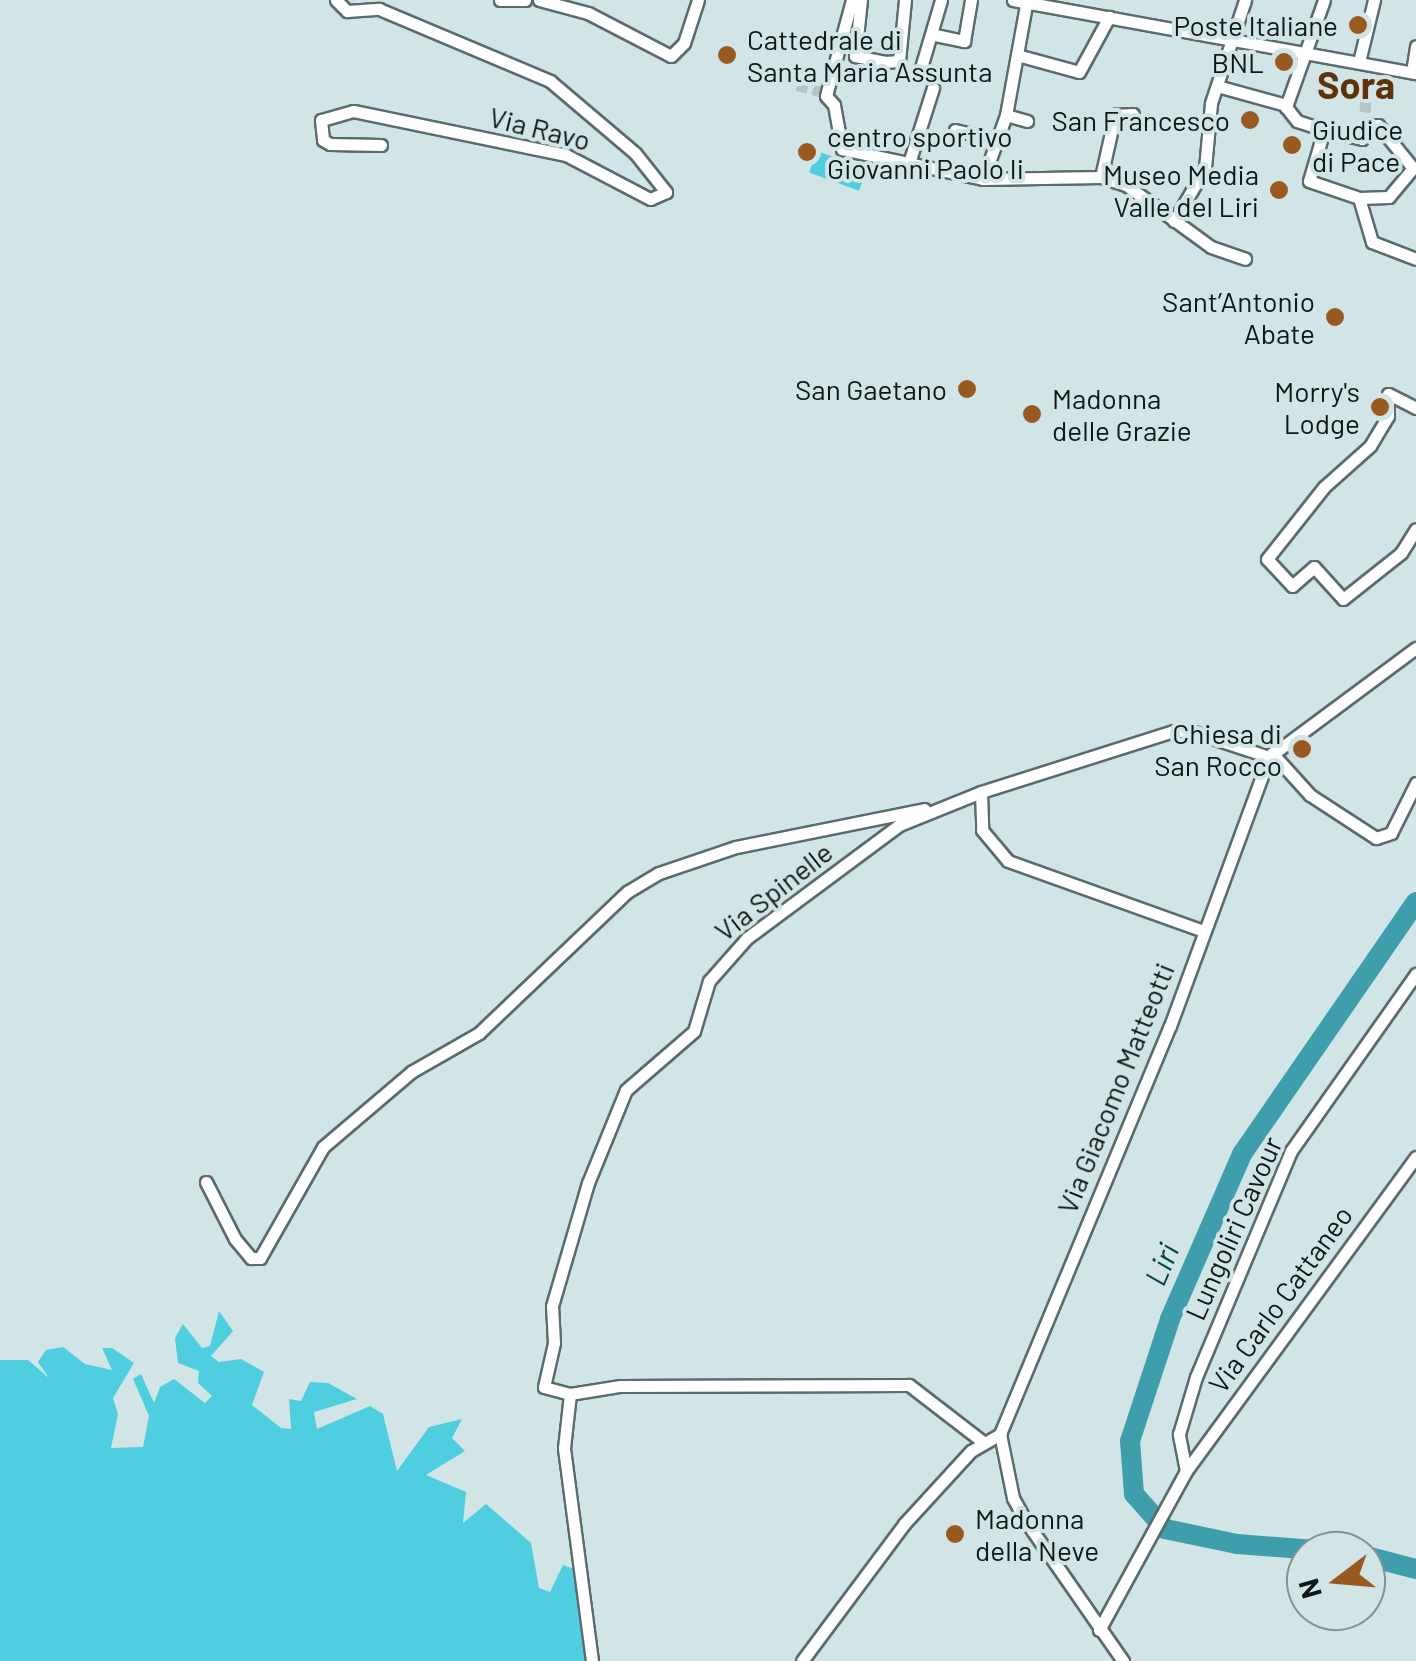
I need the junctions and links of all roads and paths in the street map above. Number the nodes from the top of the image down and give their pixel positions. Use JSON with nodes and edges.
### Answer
{"nodes":[{"id":1,"x":336,"y":0,"type":"edge"},
{"id":2,"x":500,"y":0,"type":"edge"},
{"id":3,"x":525,"y":0,"type":"edge"},
{"id":4,"x":540,"y":0,"type":"edge"},
{"id":5,"x":698,"y":0,"type":"edge"},
{"id":6,"x":852,"y":0,"type":"edge"},
{"id":7,"x":861,"y":0,"type":"edge"},
{"id":8,"x":906,"y":0,"type":"edge"},
{"id":9,"x":941,"y":0,"type":"edge"},
{"id":10,"x":971,"y":0,"type":"edge"},
{"id":11,"x":1012,"y":0,"type":"edge"},
{"id":12,"x":1244,"y":0,"type":"edge"},
{"id":13,"x":1324,"y":0,"type":"edge"},
{"id":14,"x":1374,"y":0,"type":"edge"},
{"id":15,"x":1027,"y":1,"type":"edge"},
{"id":16,"x":1109,"y":17,"type":"junction"},
{"id":17,"x":935,"y":35,"type":"junction"},
{"id":18,"x":1234,"y":40,"type":"junction"},
{"id":19,"x":1416,"y":46,"type":"edge"},
{"id":20,"x":1301,"y":52,"type":"junction"},
{"id":21,"x":1017,"y":55,"type":"junction"},
{"id":22,"x":1359,"y":62,"type":"junction"},
{"id":23,"x":920,"y":71,"type":"dead end"},
{"id":24,"x":1414,"y":72,"type":"edge"},
{"id":25,"x":1217,"y":86,"type":"junction"},
{"id":26,"x":932,"y":88,"type":"dead end"},
{"id":27,"x":1286,"y":105,"type":"junction"},
{"id":28,"x":1365,"y":112,"type":"tunnel mouth"},
{"id":29,"x":1132,"y":114,"type":"dead end"},
{"id":30,"x":1006,"y":115,"type":"junction"},
{"id":31,"x":1027,"y":120,"type":"dead end"},
{"id":32,"x":1368,"y":126,"type":"junction"},
{"id":33,"x":955,"y":130,"type":"dead end"},
{"id":34,"x":1324,"y":130,"type":"junction"},
{"id":35,"x":997,"y":140,"type":"junction"},
{"id":36,"x":382,"y":145,"type":"dead end"},
{"id":37,"x":909,"y":163,"type":"junction"},
{"id":38,"x":1101,"y":177,"type":"junction"},
{"id":39,"x":983,"y":179,"type":"junction"},
{"id":40,"x":1359,"y":198,"type":"junction"},
{"id":41,"x":1174,"y":221,"type":"junction"},
{"id":42,"x":1416,"y":258,"type":"edge"},
{"id":43,"x":1245,"y":260,"type":"dead end"},
{"id":44,"x":1416,"y":408,"type":"edge"},
{"id":45,"x":1416,"y":529,"type":"edge"},
{"id":46,"x":1416,"y":648,"type":"edge"},
{"id":47,"x":1270,"y":755,"type":"junction"},
{"id":48,"x":1416,"y":783,"type":"edge"},
{"id":49,"x":981,"y":792,"type":"junction"},
{"id":50,"x":934,"y":808,"type":"junction"},
{"id":51,"x":1203,"y":931,"type":"junction"},
{"id":52,"x":1416,"y":974,"type":"edge"},
{"id":53,"x":1416,"y":1156,"type":"edge"},
{"id":54,"x":206,"y":1182,"type":"dead end"},
{"id":55,"x":570,"y":1394,"type":"junction"},
{"id":56,"x":1000,"y":1434,"type":"junction"},
{"id":57,"x":984,"y":1442,"type":"junction"},
{"id":58,"x":1183,"y":1477,"type":"junction"},
{"id":59,"x":1099,"y":1630,"type":"junction"},
{"id":60,"x":592,"y":1661,"type":"edge"},
{"id":61,"x":802,"y":1661,"type":"edge"},
{"id":62,"x":1123,"y":1661,"type":"edge"}],
"edges":[{"from":1,"to":36,"type":"street","name":"Via Ravo"},
{"from":2,"to":3,"type":"street"},
{"from":4,"to":5,"type":"street"},
{"from":6,"to":37,"type":"street"},
{"from":7,"to":8,"type":"street"},
{"from":9,"to":17,"type":"street"},
{"from":10,"to":17,"type":"street"},
{"from":11,"to":15,"type":"street"},
{"from":12,"to":18,"type":"street"},
{"from":13,"to":20,"type":"street"},
{"from":14,"to":22,"type":"street"},
{"from":15,"to":16,"type":"street"},
{"from":15,"to":21,"type":"street"},
{"from":16,"to":18,"type":"street"},
{"from":16,"to":21,"type":"street"},
{"from":17,"to":23,"type":"street"},
{"from":18,"to":20,"type":"street"},
{"from":18,"to":25,"type":"street"},
{"from":19,"to":24,"type":"street"},
{"from":20,"to":22,"type":"street"},
{"from":20,"to":27,"type":"street"},
{"from":21,"to":30,"type":"street"},
{"from":22,"to":24,"type":"street"},
{"from":25,"to":27,"type":"street"},
{"from":25,"to":41,"type":"street"},
{"from":26,"to":37,"type":"street"},
{"from":27,"to":34,"type":"street"},
{"from":28,"to":32,"type":"street"},
{"from":29,"to":38,"type":"street"},
{"from":30,"to":31,"type":"street"},
{"from":30,"to":35,"type":"street"},
{"from":32,"to":34,"type":"street"},
{"from":32,"to":40,"type":"street"},
{"from":33,"to":35,"type":"street"},
{"from":34,"to":40,"type":"street"},
{"from":35,"to":39,"type":"street"},
{"from":37,"to":39,"type":"street"},
{"from":38,"to":39,"type":"street"},
{"from":38,"to":41,"type":"street"},
{"from":40,"to":42,"type":"street"},
{"from":41,"to":43,"type":"street"},
{"from":44,"to":45,"type":"street"},
{"from":46,"to":47,"type":"street"},
{"from":47,"to":48,"type":"street"},
{"from":47,"to":49,"type":"street","name":"Via Spinelle"},
{"from":47,"to":51,"type":"street","name":"Via Giacomo Matteotti"},
{"from":49,"to":50,"type":"street","name":"Via Spinelle"},
{"from":49,"to":51,"type":"street"},
{"from":50,"to":54,"type":"street"},
{"from":50,"to":55,"type":"street","name":"Via Spinelle"},
{"from":51,"to":56,"type":"street","name":"Via Giacomo Matteotti"},
{"from":52,"to":58,"type":"street","name":"Lungoliri Cavour"},
{"from":53,"to":58,"type":"street","name":"Via Carlo Cattaneo"},
{"from":55,"to":57,"type":"street"},
{"from":55,"to":60,"type":"street"},
{"from":56,"to":57,"type":"street"},
{"from":56,"to":59,"type":"street"},
{"from":57,"to":61,"type":"street"},
{"from":58,"to":59,"type":"street","name":"Via Carlo Cattaneo"},
{"from":59,"to":62,"type":"street"}]}
